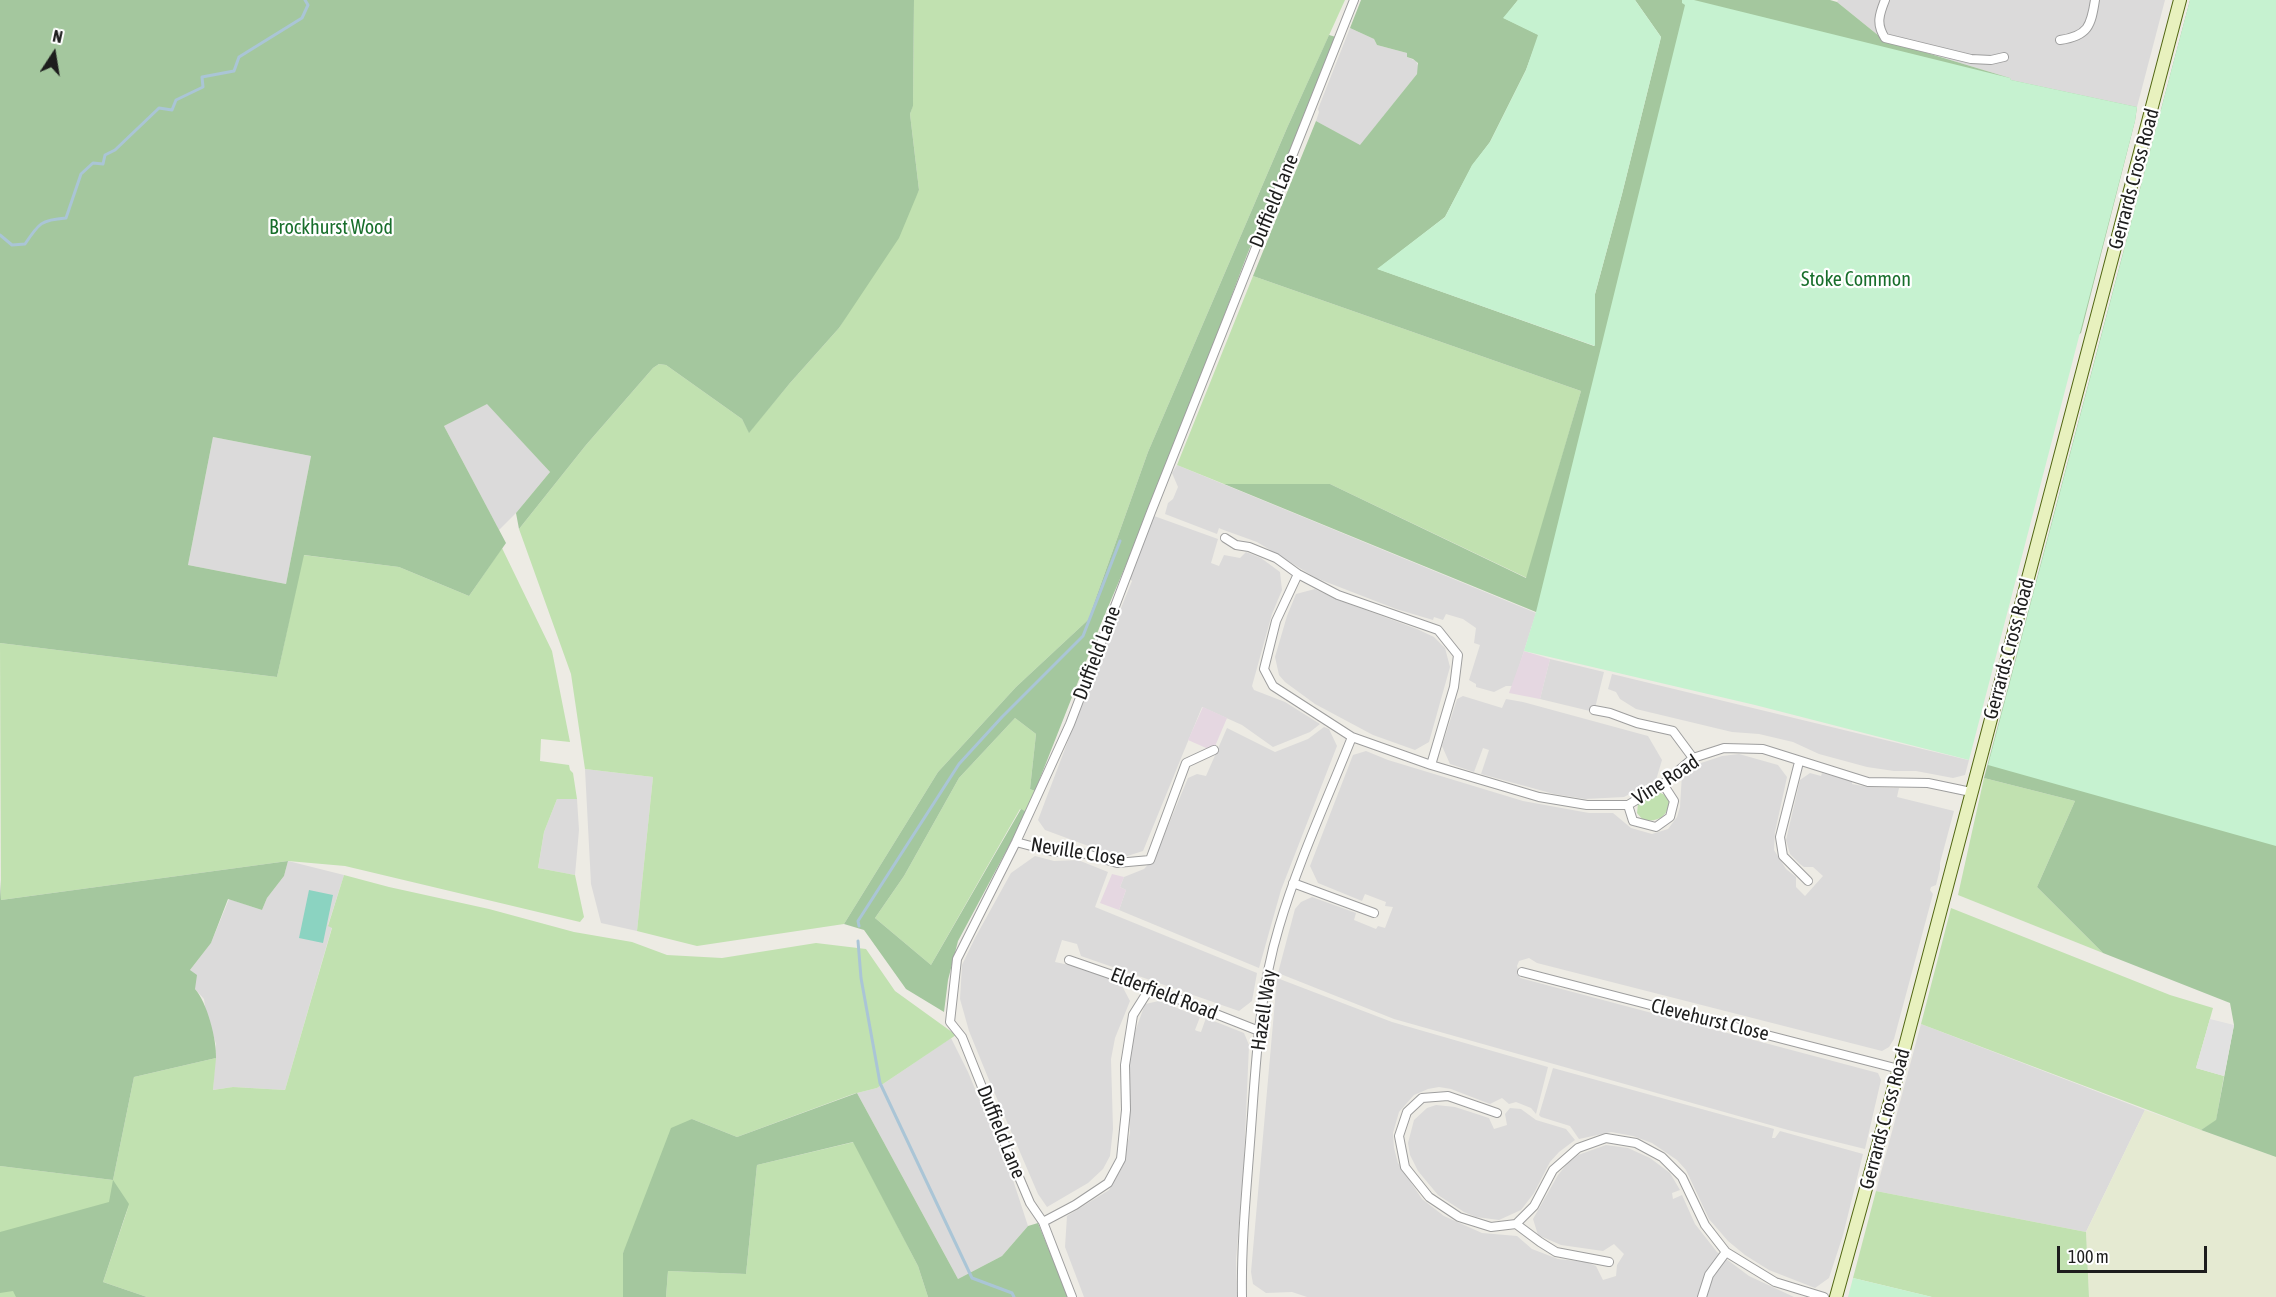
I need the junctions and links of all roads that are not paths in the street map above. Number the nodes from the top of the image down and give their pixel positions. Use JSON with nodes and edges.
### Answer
{"nodes":[{"id":1,"x":1354,"y":0,"type":"edge"},
{"id":2,"x":1885,"y":0,"type":"edge"},
{"id":3,"x":2095,"y":0,"type":"edge"},
{"id":4,"x":2180,"y":0,"type":"edge"},
{"id":5,"x":2060,"y":40,"type":"dead end"},
{"id":6,"x":2004,"y":57,"type":"dead end"},
{"id":7,"x":1225,"y":538,"type":"dead end"},
{"id":8,"x":1298,"y":574,"type":"junction"},
{"id":9,"x":1594,"y":711,"type":"dead end"},
{"id":10,"x":1352,"y":737,"type":"junction"},
{"id":11,"x":1214,"y":750,"type":"dead end"},
{"id":12,"x":1693,"y":758,"type":"junction"},
{"id":13,"x":1799,"y":762,"type":"junction"},
{"id":14,"x":1431,"y":765,"type":"junction"},
{"id":15,"x":1663,"y":784,"type":"junction"},
{"id":16,"x":1971,"y":792,"type":"junction"},
{"id":17,"x":1628,"y":805,"type":"junction"},
{"id":18,"x":1016,"y":842,"type":"junction"},
{"id":19,"x":1808,"y":881,"type":"dead end"},
{"id":20,"x":1293,"y":883,"type":"junction"},
{"id":21,"x":1374,"y":913,"type":"dead end"},
{"id":22,"x":1069,"y":960,"type":"dead end"},
{"id":23,"x":1522,"y":972,"type":"dead end"},
{"id":24,"x":1150,"y":988,"type":"junction"},
{"id":25,"x":1259,"y":1030,"type":"junction"},
{"id":26,"x":1899,"y":1069,"type":"junction"},
{"id":27,"x":1497,"y":1113,"type":"dead end"},
{"id":28,"x":1043,"y":1222,"type":"junction"},
{"id":29,"x":1516,"y":1224,"type":"junction"},
{"id":30,"x":1726,"y":1252,"type":"junction"},
{"id":31,"x":1609,"y":1262,"type":"dead end"},
{"id":32,"x":1072,"y":1297,"type":"edge"},
{"id":33,"x":1242,"y":1297,"type":"edge"},
{"id":34,"x":1702,"y":1297,"type":"edge"},
{"id":35,"x":1824,"y":1297,"type":"edge"},
{"id":36,"x":1836,"y":1297,"type":"edge"}],
"edges":[{"from":1,"to":18,"type":"street","name":"Duffield Lane"},
{"from":2,"to":6,"type":"street"},
{"from":3,"to":5,"type":"street"},
{"from":4,"to":16,"type":"main road","name":"Gerrards Cross Road"},
{"from":7,"to":8,"type":"street"},
{"from":8,"to":10,"type":"street","name":"Vine Road"},
{"from":8,"to":14,"type":"street"},
{"from":9,"to":12,"type":"street"},
{"from":10,"to":14,"type":"street","name":"Vine Road"},
{"from":10,"to":20,"type":"street","name":"Hazell Way"},
{"from":11,"to":18,"type":"street","name":"Neville Close"},
{"from":12,"to":13,"type":"street","name":"Vine Road"},
{"from":12,"to":15,"type":"street","name":"Vine Road"},
{"from":13,"to":16,"type":"street","name":"Vine Road"},
{"from":13,"to":19,"type":"street"},
{"from":14,"to":17,"type":"street","name":"Vine Road"},
{"from":15,"to":17,"type":"street","name":"Vine Road"},
{"from":15,"to":17,"type":"street"},
{"from":16,"to":26,"type":"main road","name":"Gerrards Cross Road"},
{"from":18,"to":28,"type":"street","name":"Duffield Lane"},
{"from":20,"to":21,"type":"street"},
{"from":20,"to":25,"type":"street","name":"Hazell Way"},
{"from":22,"to":24,"type":"street","name":"Elderfield Road"},
{"from":23,"to":26,"type":"street","name":"Clevehurst Close"},
{"from":24,"to":25,"type":"street","name":"Elderfield Road"},
{"from":24,"to":28,"type":"street"},
{"from":25,"to":33,"type":"street","name":"Hazell Way"},
{"from":26,"to":36,"type":"main road","name":"Gerrards Cross Road"},
{"from":27,"to":29,"type":"street"},
{"from":28,"to":32,"type":"street","name":"Duffield Lane"},
{"from":29,"to":30,"type":"street"},
{"from":29,"to":31,"type":"street"},
{"from":30,"to":34,"type":"street"},
{"from":30,"to":35,"type":"street"}]}
